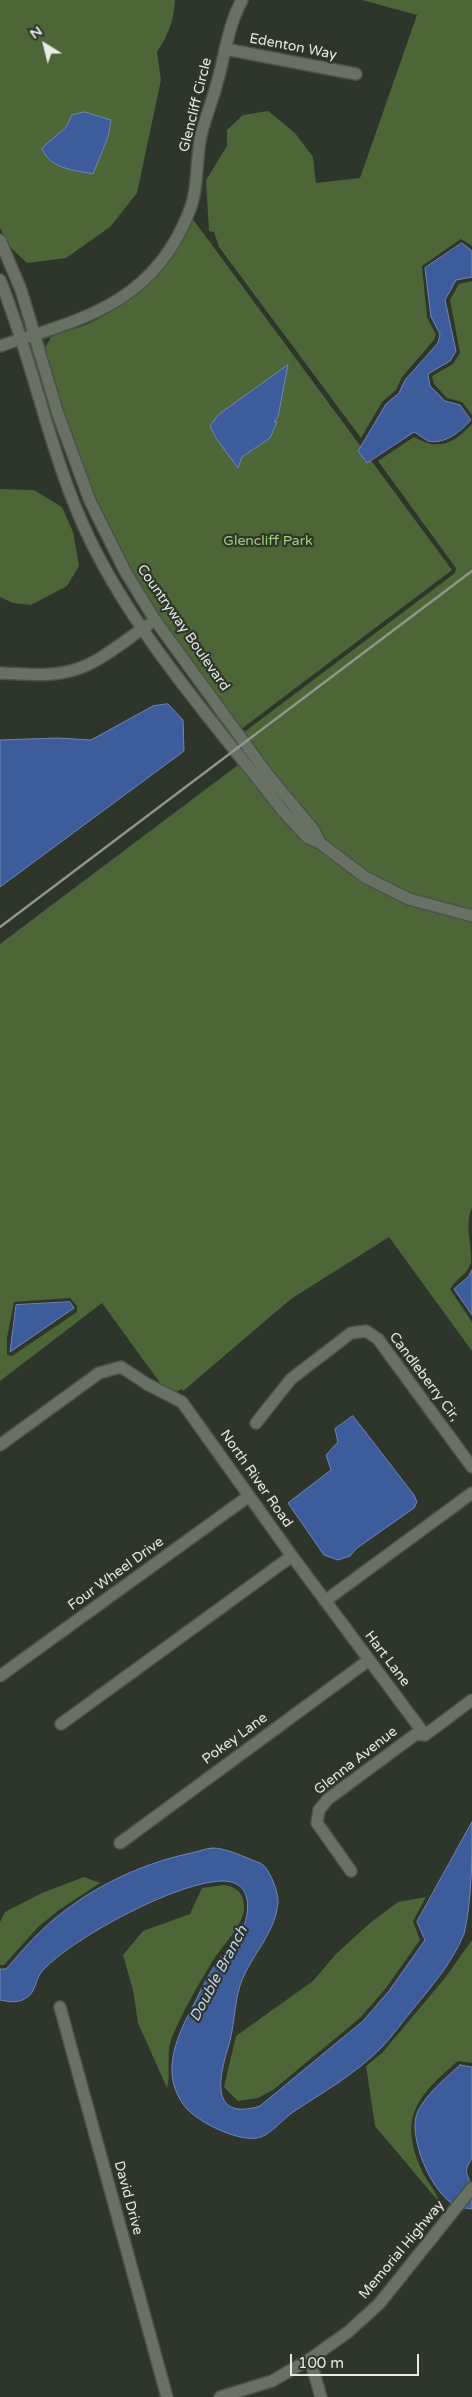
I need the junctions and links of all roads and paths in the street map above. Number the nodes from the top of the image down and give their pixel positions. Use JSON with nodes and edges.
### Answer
{"nodes":[{"id":1,"x":242,"y":0,"type":"edge"},
{"id":2,"x":225,"y":49,"type":"junction"},
{"id":3,"x":356,"y":74,"type":"dead end"},
{"id":4,"x":0,"y":240,"type":"edge"},
{"id":5,"x":0,"y":270,"type":"edge"},
{"id":6,"x":0,"y":280,"type":"edge"},
{"id":7,"x":30,"y":317,"type":"junction"},
{"id":8,"x":16,"y":322,"type":"junction"},
{"id":9,"x":52,"y":329,"type":"junction"},
{"id":10,"x":28,"y":337,"type":"junction"},
{"id":11,"x":4,"y":344,"type":"edge"},
{"id":12,"x":41,"y":353,"type":"junction"},
{"id":13,"x":26,"y":356,"type":"junction"},
{"id":14,"x":63,"y":428,"type":"junction"},
{"id":15,"x":155,"y":620,"type":"junction"},
{"id":16,"x":141,"y":629,"type":"junction"},
{"id":17,"x":0,"y":673,"type":"edge"},
{"id":18,"x":320,"y":842,"type":"junction"},
{"id":19,"x":472,"y":916,"type":"edge"},
{"id":20,"x":256,"y":1423,"type":"dead end"},
{"id":21,"x":0,"y":1445,"type":"edge"},
{"id":22,"x":472,"y":1467,"type":"edge"},
{"id":23,"x":472,"y":1493,"type":"edge"},
{"id":24,"x":250,"y":1496,"type":"junction"},
{"id":25,"x":292,"y":1556,"type":"junction"},
{"id":26,"x":325,"y":1600,"type":"junction"},
{"id":27,"x":369,"y":1660,"type":"junction"},
{"id":28,"x":0,"y":1676,"type":"edge"},
{"id":29,"x":472,"y":1700,"type":"edge"},
{"id":30,"x":61,"y":1724,"type":"dead end"},
{"id":31,"x":425,"y":1735,"type":"junction"},
{"id":32,"x":120,"y":1843,"type":"dead end"},
{"id":33,"x":351,"y":1871,"type":"dead end"},
{"id":34,"x":60,"y":2007,"type":"dead end"},
{"id":35,"x":472,"y":2188,"type":"edge"},
{"id":36,"x":310,"y":2359,"type":"junction"},
{"id":37,"x":167,"y":2397,"type":"edge"},
{"id":38,"x":220,"y":2397,"type":"edge"},
{"id":39,"x":321,"y":2397,"type":"edge"}],
"edges":[{"from":1,"to":2,"type":"street","name":"Glencliff Circle"},
{"from":2,"to":3,"type":"street","name":"Edenton Way"},
{"from":2,"to":9,"type":"street","name":"Glencliff Circle"},
{"from":4,"to":7,"type":"street","name":"Countryway Boulevard"},
{"from":5,"to":10,"type":"street"},
{"from":6,"to":8,"type":"street","name":"Countryway Boulevard"},
{"from":7,"to":9,"type":"street"},
{"from":7,"to":10,"type":"street","name":"Countryway Boulevard"},
{"from":8,"to":10,"type":"street","name":"Countryway Boulevard"},
{"from":8,"to":11,"type":"street"},
{"from":9,"to":10,"type":"street","name":"Glencliff Circle"},
{"from":9,"to":12,"type":"street"},
{"from":10,"to":11,"type":"street","name":"Glencliff Circle"},
{"from":10,"to":12,"type":"street","name":"Countryway Boulevard"},
{"from":10,"to":13,"type":"street","name":"Countryway Boulevard"},
{"from":10,"to":14,"type":"street"},
{"from":11,"to":13,"type":"street"},
{"from":12,"to":14,"type":"street","name":"Countryway Boulevard"},
{"from":13,"to":16,"type":"street","name":"Countryway Boulevard"},
{"from":14,"to":15,"type":"street","name":"Countryway Boulevard"},
{"from":15,"to":16,"type":"street"},
{"from":15,"to":18,"type":"street","name":"Countryway Boulevard"},
{"from":16,"to":17,"type":"street"},
{"from":16,"to":18,"type":"street","name":"Countryway Boulevard"},
{"from":18,"to":19,"type":"street","name":"Countryway Boulevard"},
{"from":20,"to":22,"type":"street","name":"Candleberry Cir,"},
{"from":21,"to":24,"type":"street","name":"North River Road"},
{"from":23,"to":26,"type":"street"},
{"from":24,"to":25,"type":"street","name":"North River Road"},
{"from":24,"to":28,"type":"street","name":"Four Wheel Drive"},
{"from":25,"to":26,"type":"street","name":"North River Road"},
{"from":25,"to":30,"type":"street"},
{"from":26,"to":27,"type":"street","name":"Hart Lane"},
{"from":27,"to":31,"type":"street","name":"Hart Lane"},
{"from":27,"to":32,"type":"street","name":"Pokey Lane"},
{"from":29,"to":31,"type":"street","name":"Glenna Avenue"},
{"from":31,"to":33,"type":"street","name":"Glenna Avenue"},
{"from":34,"to":37,"type":"street","name":"David Drive"},
{"from":35,"to":36,"type":"street","name":"Memorial Highway"},
{"from":36,"to":38,"type":"street","name":"Memorial Highway"},
{"from":36,"to":39,"type":"street"}]}
